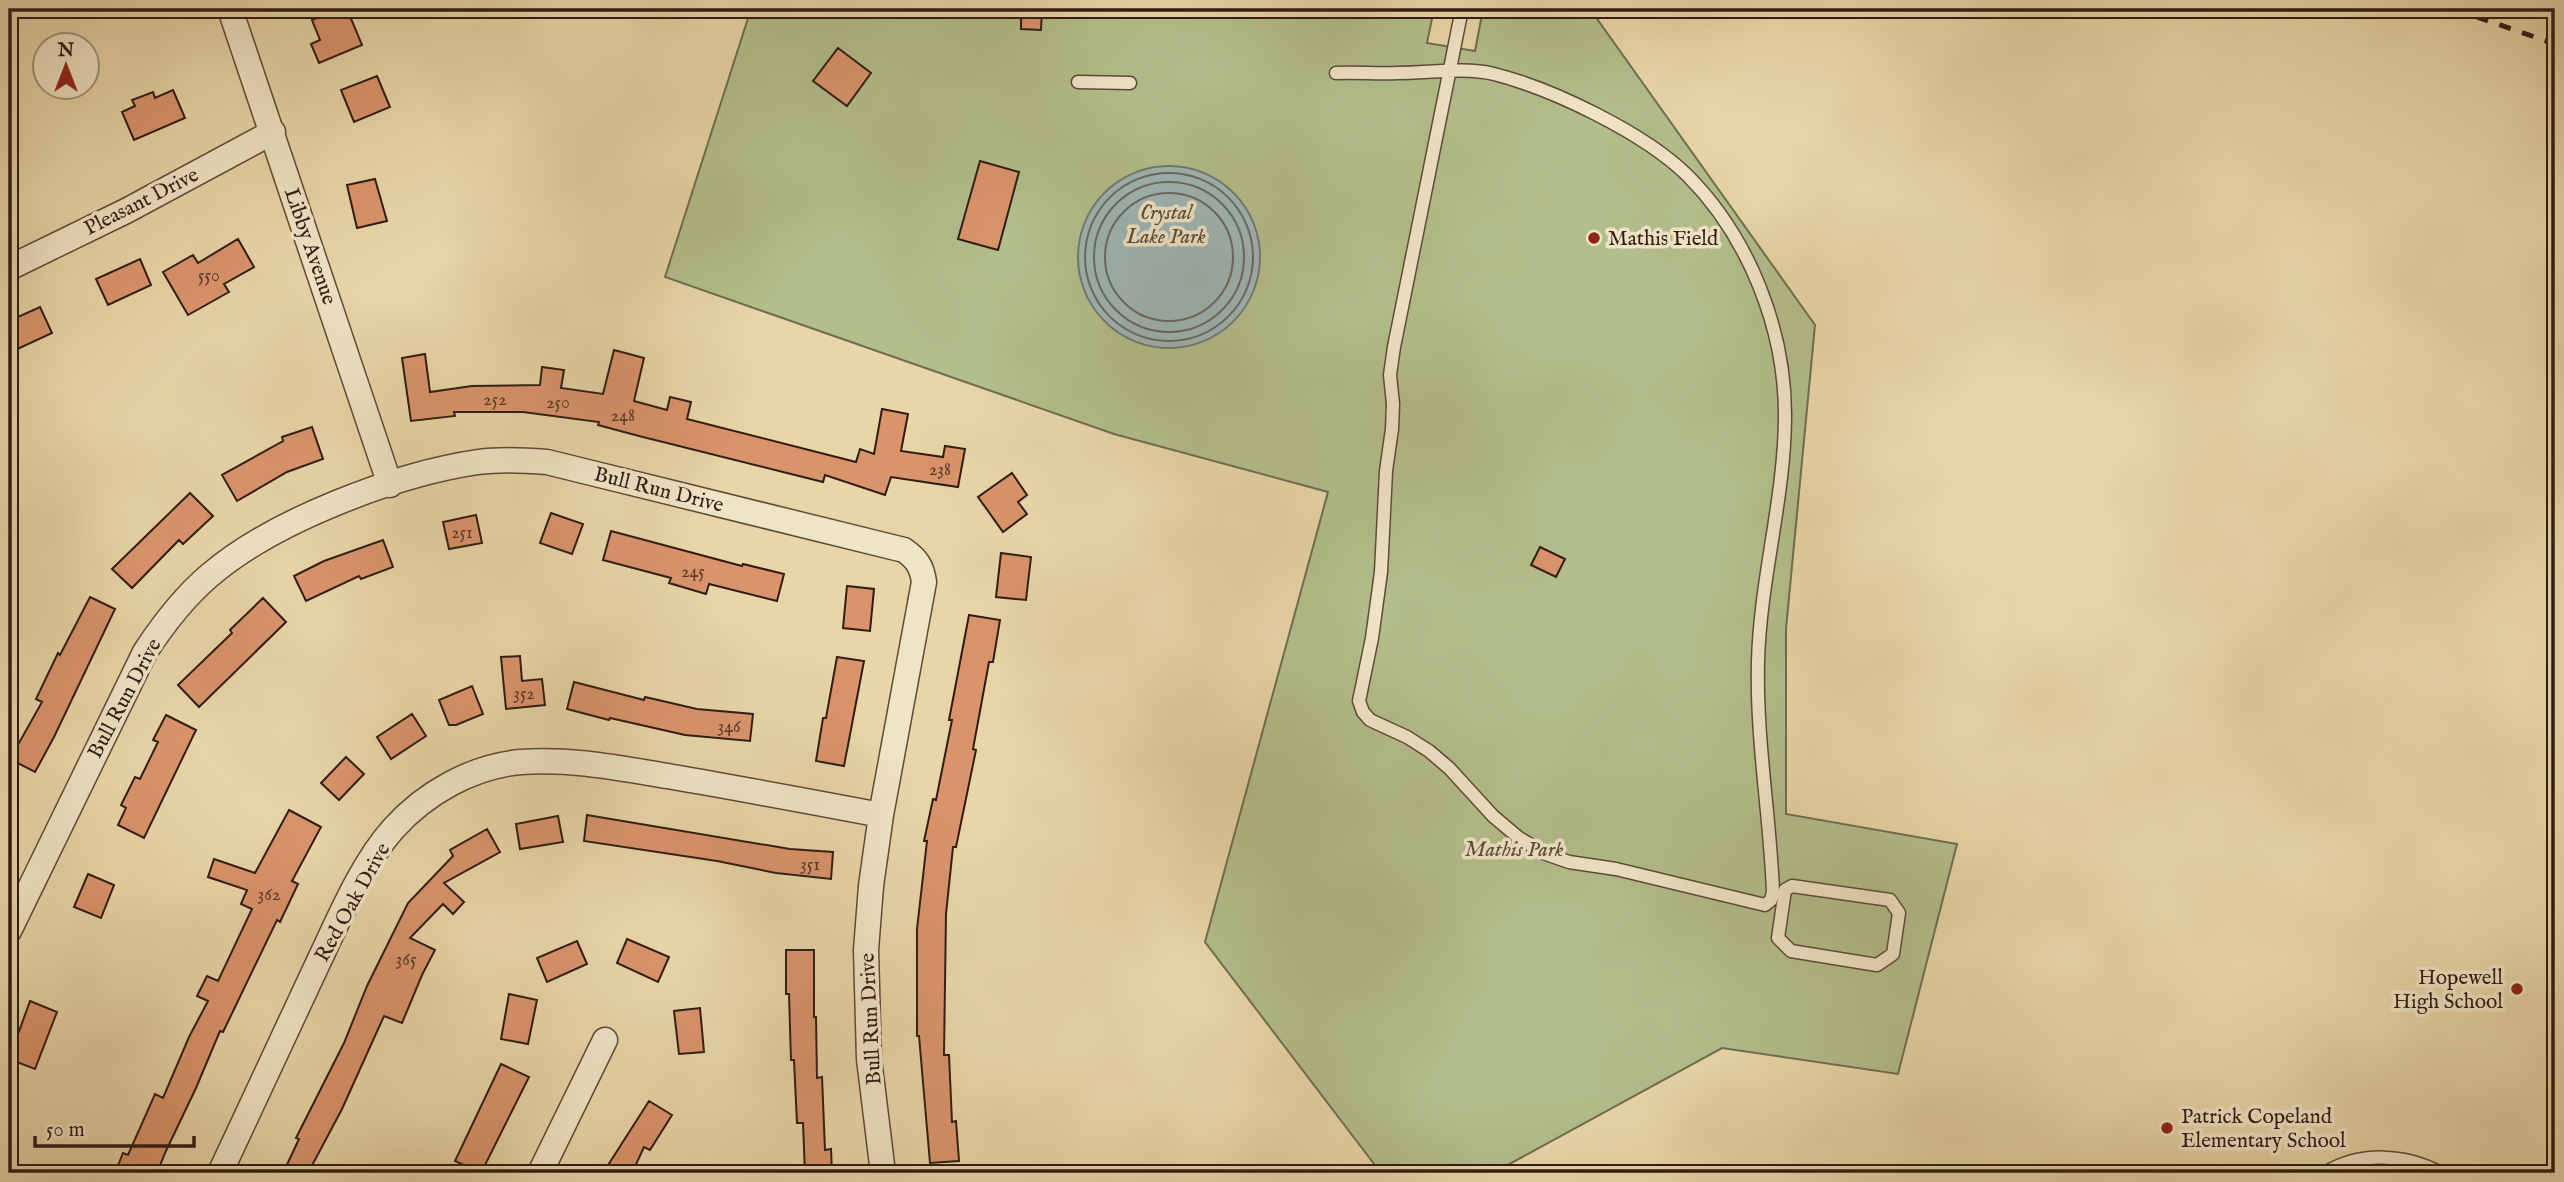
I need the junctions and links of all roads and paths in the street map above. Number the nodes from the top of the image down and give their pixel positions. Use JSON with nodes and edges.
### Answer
{"nodes":[{"id":1,"x":230,"y":9,"type":"edge"},
{"id":2,"x":1462,"y":9,"type":"edge"},
{"id":3,"x":1450,"y":71,"type":"junction"},
{"id":4,"x":1336,"y":74,"type":"dead end"},
{"id":5,"x":1078,"y":82,"type":"dead end"},
{"id":6,"x":1130,"y":83,"type":"dead end"},
{"id":7,"x":273,"y":132,"type":"junction"},
{"id":8,"x":9,"y":268,"type":"edge"},
{"id":9,"x":390,"y":485,"type":"junction"},
{"id":10,"x":881,"y":815,"type":"junction"},
{"id":11,"x":1776,"y":901,"type":"junction"},
{"id":12,"x":9,"y":931,"type":"edge"},
{"id":13,"x":605,"y":1040,"type":"dead end"},
{"id":14,"x":220,"y":1173,"type":"edge"},
{"id":15,"x":540,"y":1173,"type":"edge"},
{"id":16,"x":883,"y":1173,"type":"edge"},
{"id":17,"x":2325,"y":1173,"type":"edge"},
{"id":18,"x":2441,"y":1173,"type":"edge"}],
"edges":[{"from":1,"to":7,"type":"street","name":"Libby Avenue"},
{"from":2,"to":3,"type":"lane"},
{"from":3,"to":4,"type":"lane"},
{"from":3,"to":11,"type":"lane"},
{"from":3,"to":11,"type":"lane"},
{"from":5,"to":6,"type":"lane"},
{"from":7,"to":8,"type":"street","name":"Pleasant Drive"},
{"from":7,"to":9,"type":"street","name":"Libby Avenue"},
{"from":9,"to":10,"type":"street","name":"Bull Run Drive"},
{"from":9,"to":12,"type":"street","name":"Bull Run Drive"},
{"from":10,"to":14,"type":"street","name":"Red Oak Drive"},
{"from":10,"to":16,"type":"street","name":"Bull Run Drive"},
{"from":11,"to":11,"type":"lane"},
{"from":13,"to":15,"type":"street"},
{"from":17,"to":18,"type":"lane"}]}
